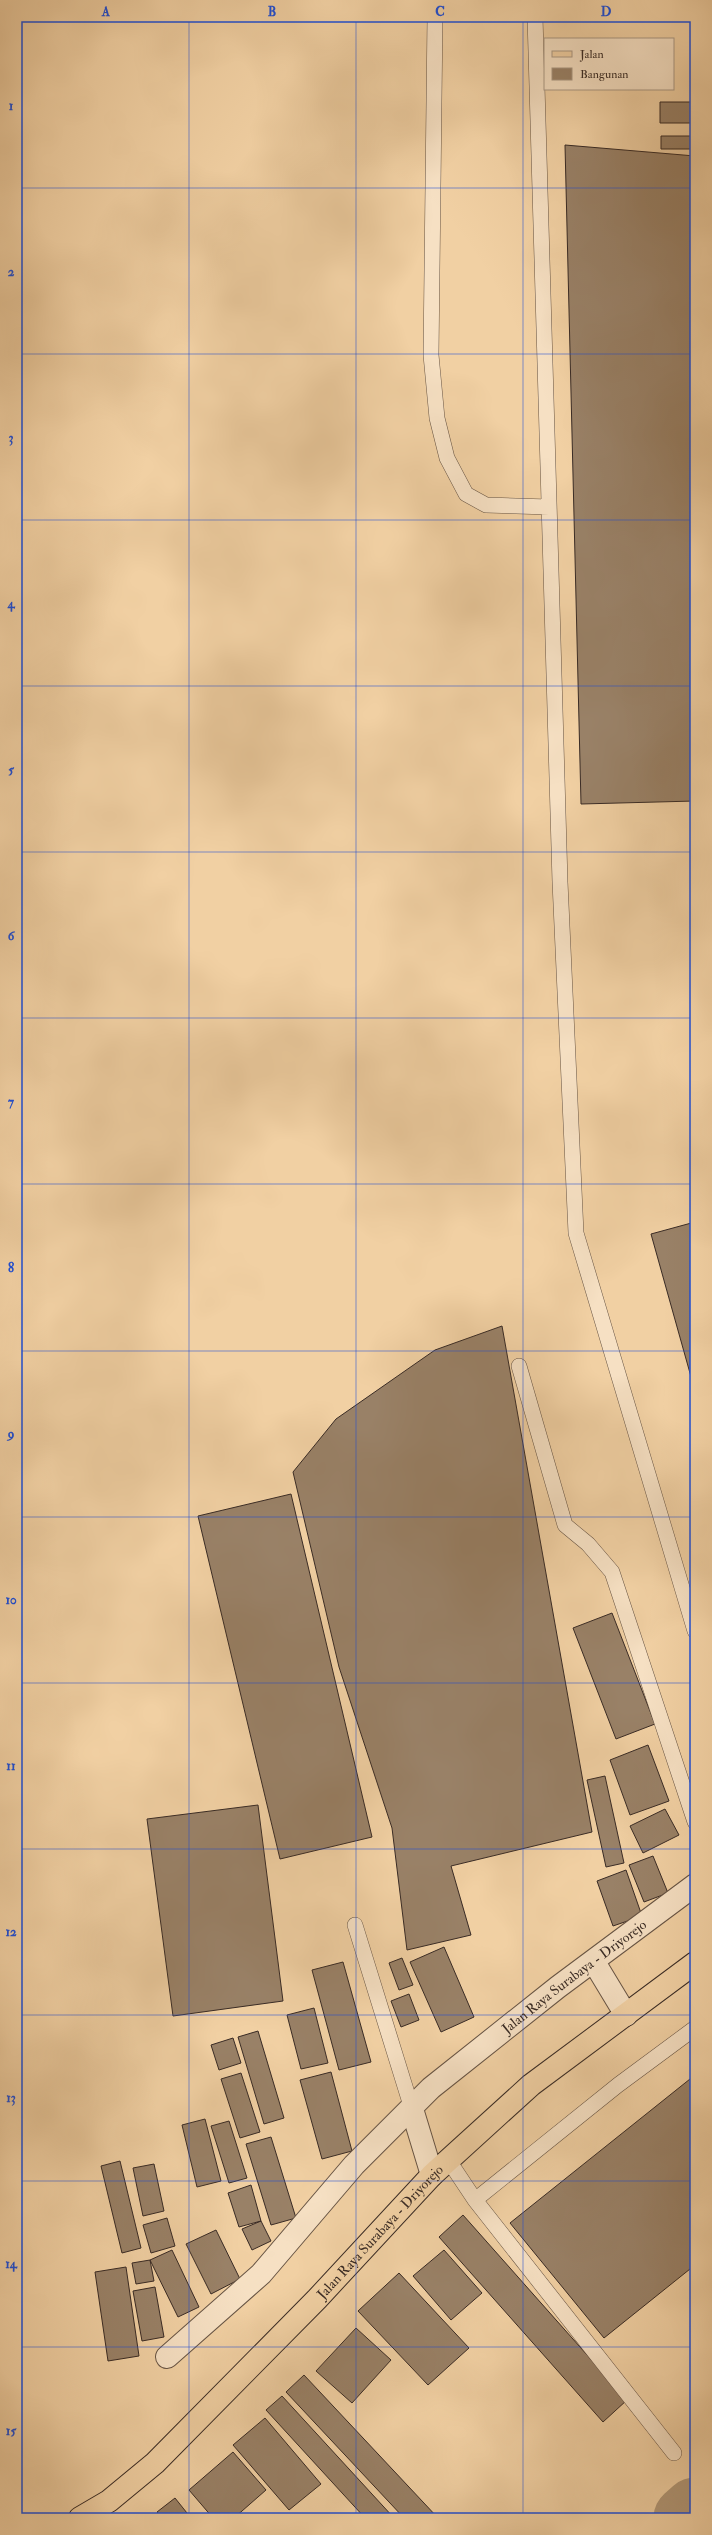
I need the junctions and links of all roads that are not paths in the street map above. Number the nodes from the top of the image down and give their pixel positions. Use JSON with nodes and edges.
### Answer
{"nodes":[{"id":1,"x":435,"y":17,"type":"edge"},
{"id":2,"x":534,"y":17,"type":"edge"},
{"id":3,"x":549,"y":507,"type":"junction"},
{"id":4,"x":519,"y":1366,"type":"dead end"},
{"id":5,"x":695,"y":1630,"type":"edge"},
{"id":6,"x":695,"y":1822,"type":"edge"},
{"id":7,"x":695,"y":1885,"type":"edge"},
{"id":8,"x":355,"y":1925,"type":"dead end"},
{"id":9,"x":594,"y":1962,"type":"junction"},
{"id":10,"x":695,"y":1963,"type":"edge"},
{"id":11,"x":626,"y":2015,"type":"junction"},
{"id":12,"x":695,"y":2028,"type":"edge"},
{"id":13,"x":412,"y":2109,"type":"junction"},
{"id":14,"x":440,"y":2168,"type":"junction"},
{"id":15,"x":475,"y":2200,"type":"junction"},
{"id":16,"x":167,"y":2357,"type":"dead end"},
{"id":17,"x":674,"y":2453,"type":"dead end"},
{"id":18,"x":80,"y":2518,"type":"edge"}],
"edges":[{"from":1,"to":3,"type":"lane"},
{"from":2,"to":3,"type":"lane"},
{"from":3,"to":5,"type":"lane"},
{"from":4,"to":6,"type":"lane"},
{"from":7,"to":9,"type":"street","name":"Jalan Raya Surabaya - Driyorejo"},
{"from":8,"to":13,"type":"lane"},
{"from":9,"to":11,"type":"street"},
{"from":9,"to":13,"type":"street","name":"Jalan Raya Surabaya - Driyorejo"},
{"from":10,"to":11,"type":"main road","name":"Jalan Raya Surabaya - Driyorejo"},
{"from":11,"to":14,"type":"main road","name":"Jalan Raya Surabaya - Driyorejo"},
{"from":12,"to":15,"type":"lane"},
{"from":13,"to":14,"type":"street"},
{"from":13,"to":16,"type":"street","name":"Jalan Raya Surabaya - Driyorejo"},
{"from":14,"to":15,"type":"lane"},
{"from":14,"to":18,"type":"main road","name":"Jalan Raya Surabaya - Driyorejo"},
{"from":15,"to":17,"type":"lane"}]}
